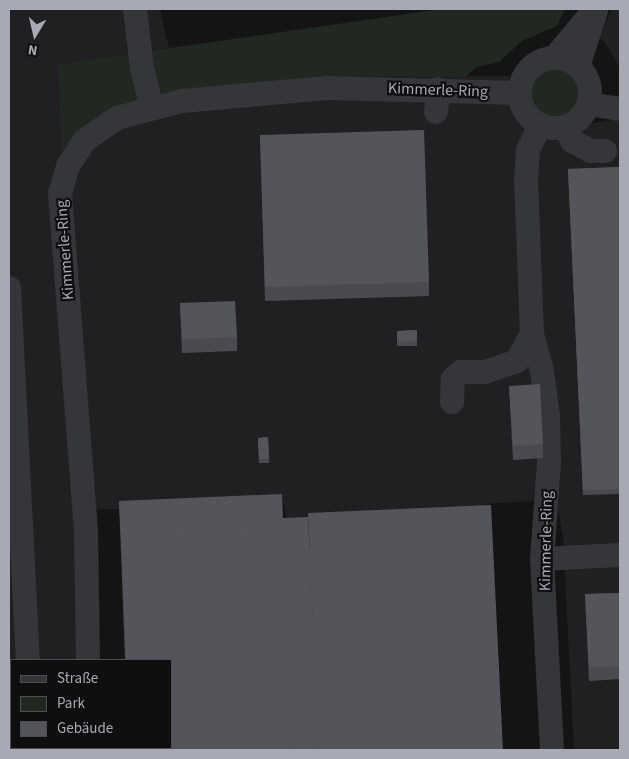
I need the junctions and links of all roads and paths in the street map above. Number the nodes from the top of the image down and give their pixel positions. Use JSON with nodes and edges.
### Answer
{"nodes":[{"id":1,"x":134,"y":9,"type":"edge"},
{"id":2,"x":596,"y":9,"type":"edge"},
{"id":3,"x":555,"y":57,"type":"junction"},
{"id":4,"x":578,"y":66,"type":"junction"},
{"id":5,"x":519,"y":93,"type":"junction"},
{"id":6,"x":150,"y":101,"type":"dead end"},
{"id":7,"x":588,"y":104,"type":"junction"},
{"id":8,"x":620,"y":109,"type":"edge"},
{"id":9,"x":540,"y":125,"type":"junction"},
{"id":10,"x":564,"y":127,"type":"junction"},
{"id":11,"x":598,"y":151,"type":"dead end"},
{"id":12,"x":9,"y":288,"type":"edge"},
{"id":13,"x":532,"y":334,"type":"junction"},
{"id":14,"x":452,"y":402,"type":"dead end"},
{"id":15,"x":620,"y":555,"type":"edge"},
{"id":16,"x":542,"y":559,"type":"junction"},
{"id":17,"x":28,"y":659,"type":"edge"},
{"id":18,"x":88,"y":659,"type":"edge"},
{"id":19,"x":552,"y":750,"type":"edge"}],
"edges":[{"from":1,"to":6,"type":"street"},
{"from":2,"to":3,"type":"street"},
{"from":2,"to":4,"type":"street"},
{"from":3,"to":4,"type":"street"},
{"from":3,"to":5,"type":"street"},
{"from":4,"to":7,"type":"street"},
{"from":5,"to":9,"type":"street"},
{"from":5,"to":18,"type":"street","name":"Kimmerle-Ring"},
{"from":7,"to":8,"type":"street"},
{"from":7,"to":10,"type":"street"},
{"from":9,"to":10,"type":"street"},
{"from":9,"to":13,"type":"street","name":"Kimmerle-Ring"},
{"from":10,"to":11,"type":"street"},
{"from":12,"to":17,"type":"street"},
{"from":13,"to":14,"type":"street"},
{"from":13,"to":16,"type":"street","name":"Kimmerle-Ring"},
{"from":15,"to":16,"type":"street"},
{"from":16,"to":19,"type":"street","name":"Kimmerle-Ring"}]}
